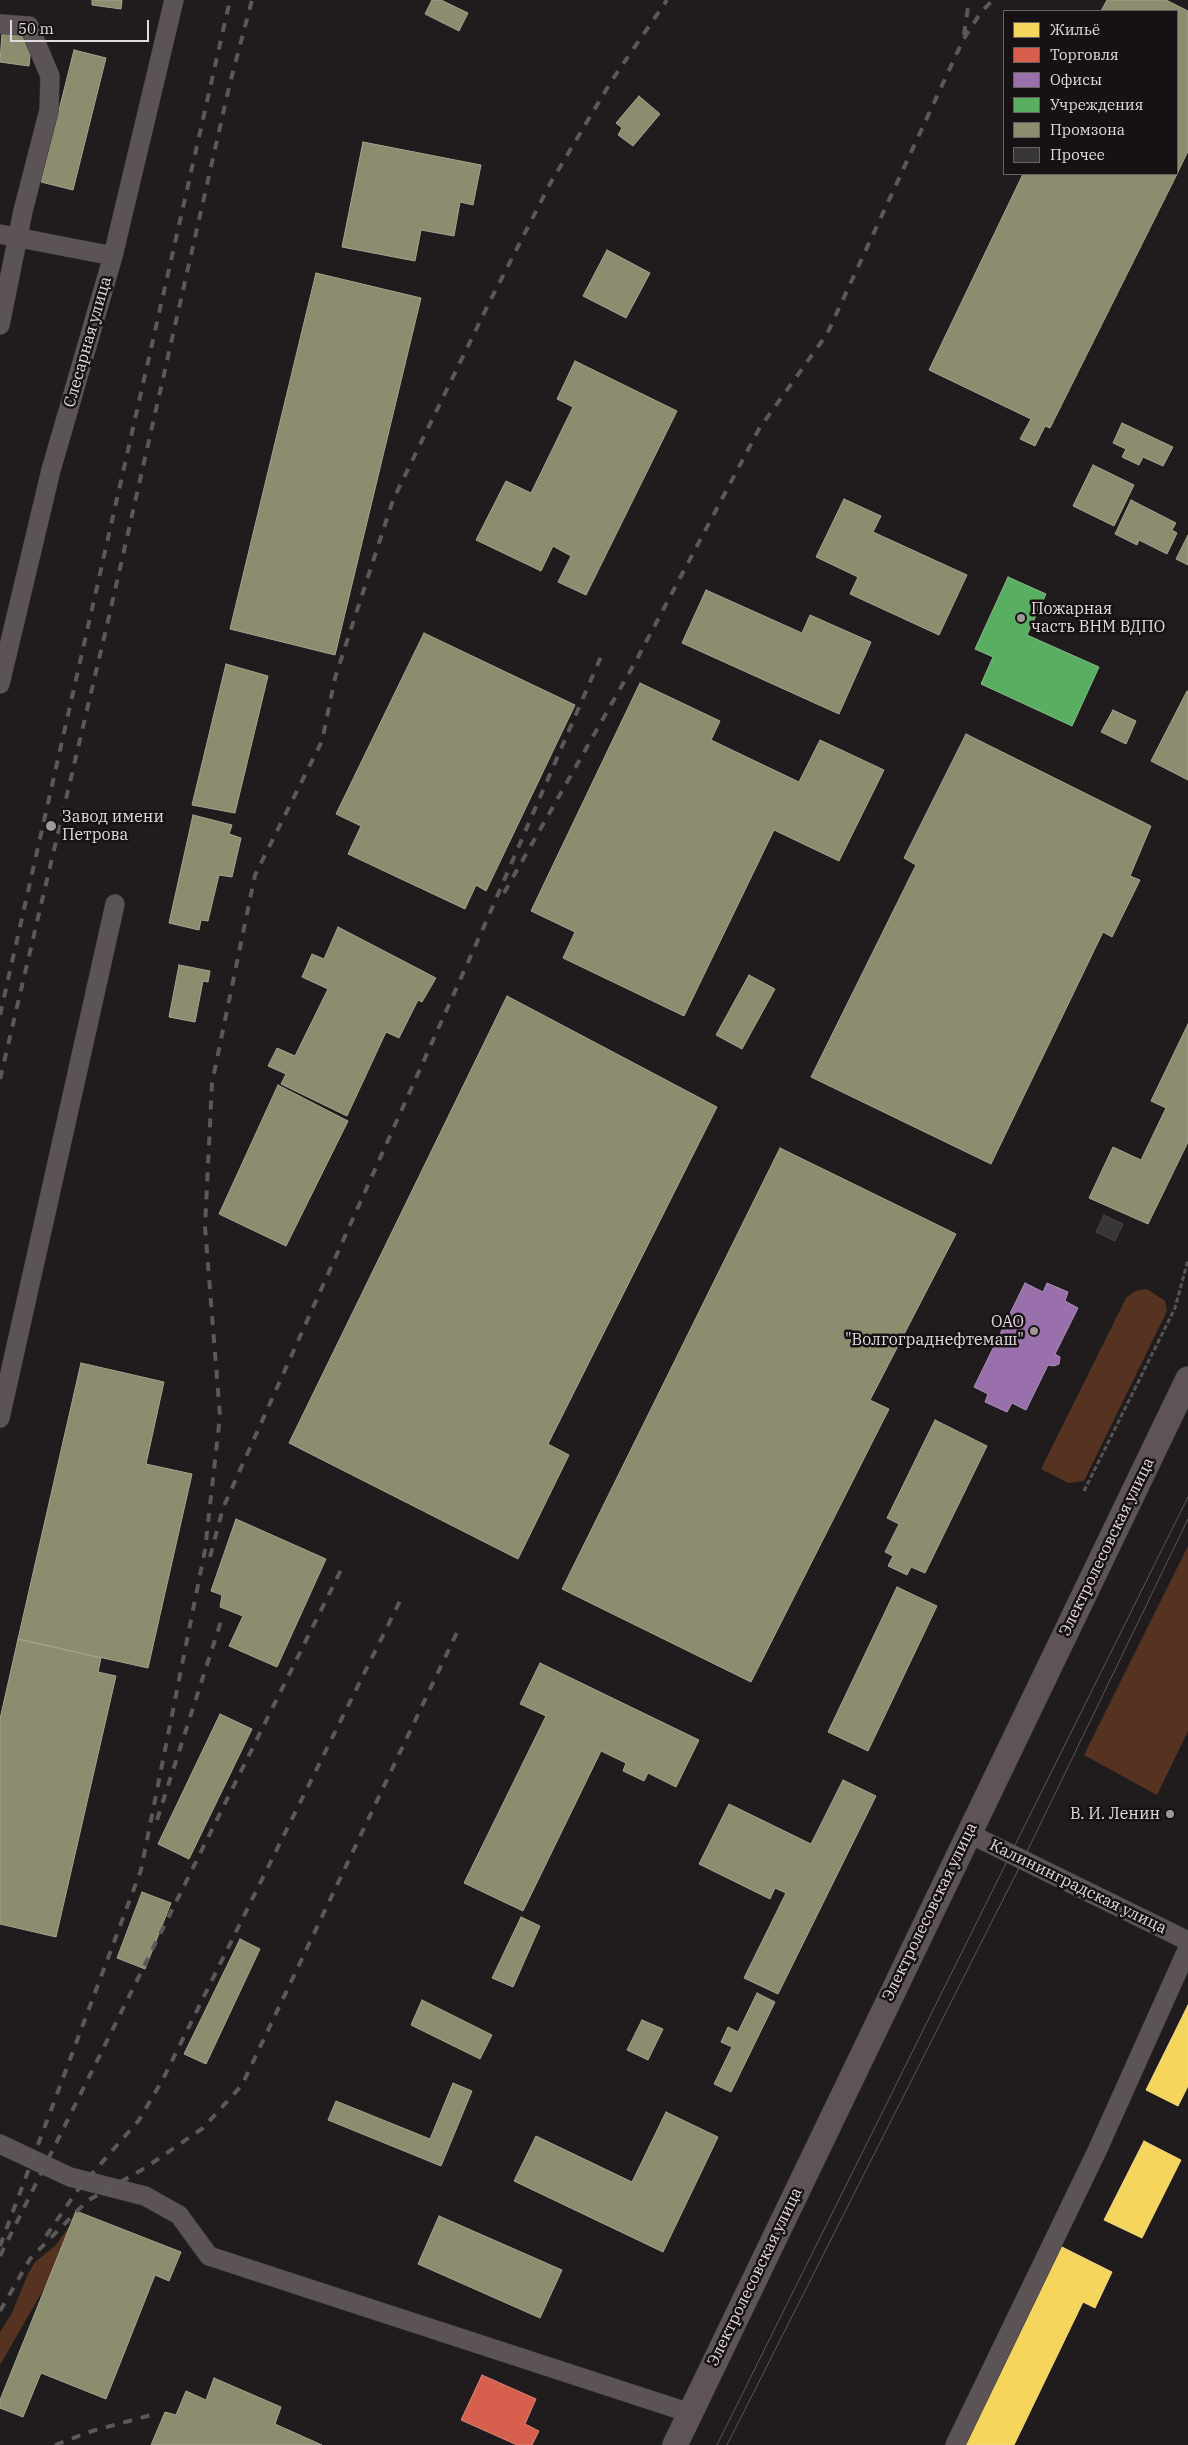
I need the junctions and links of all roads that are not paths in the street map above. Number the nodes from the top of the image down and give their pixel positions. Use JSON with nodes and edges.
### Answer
{"nodes":[{"id":1,"x":174,"y":0,"type":"edge"},
{"id":2,"x":0,"y":24,"type":"edge"},
{"id":3,"x":9,"y":236,"type":"edge"},
{"id":4,"x":113,"y":256,"type":"junction"},
{"id":5,"x":0,"y":325,"type":"edge"},
{"id":6,"x":0,"y":684,"type":"edge"},
{"id":7,"x":115,"y":904,"type":"dead end"},
{"id":8,"x":1188,"y":1379,"type":"edge"},
{"id":9,"x":0,"y":1418,"type":"edge"},
{"id":10,"x":968,"y":1833,"type":"junction"},
{"id":11,"x":1188,"y":1941,"type":"edge"},
{"id":12,"x":1188,"y":1948,"type":"edge"},
{"id":13,"x":0,"y":2144,"type":"edge"},
{"id":14,"x":690,"y":2413,"type":"junction"},
{"id":15,"x":675,"y":2445,"type":"edge"},
{"id":16,"x":955,"y":2445,"type":"edge"}],
"edges":[{"from":1,"to":4,"type":"street","name":"Слесарная улица"},
{"from":2,"to":3,"type":"street"},
{"from":3,"to":4,"type":"street"},
{"from":3,"to":5,"type":"street"},
{"from":4,"to":6,"type":"street","name":"Слесарная улица"},
{"from":7,"to":9,"type":"street"},
{"from":8,"to":10,"type":"main road","name":"Электролесовская улица"},
{"from":10,"to":11,"type":"street","name":"Калининградская улица"},
{"from":10,"to":14,"type":"main road","name":"Электролесовская улица"},
{"from":12,"to":16,"type":"street"},
{"from":13,"to":14,"type":"street"},
{"from":14,"to":15,"type":"main road","name":"Электролесовская улица"}]}
